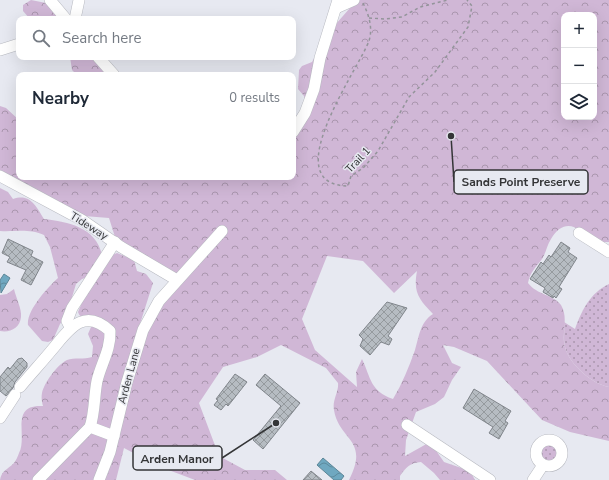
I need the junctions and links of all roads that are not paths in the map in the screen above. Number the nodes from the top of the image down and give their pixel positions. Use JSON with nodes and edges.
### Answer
{"nodes":[{"id":1,"x":50,"y":0,"type":"edge"},
{"id":2,"x":79,"y":0,"type":"edge"},
{"id":3,"x":354,"y":0,"type":"edge"},
{"id":4,"x":337,"y":4,"type":"edge"},
{"id":5,"x":63,"y":16,"type":"edge"},
{"id":6,"x":76,"y":16,"type":"edge"},
{"id":7,"x":16,"y":45,"type":"edge"},
{"id":8,"x":0,"y":50,"type":"edge"},
{"id":9,"x":101,"y":60,"type":"edge"},
{"id":10,"x":111,"y":72,"type":"edge"},
{"id":11,"x":296,"y":127,"type":"edge"},
{"id":12,"x":0,"y":176,"type":"edge"},
{"id":13,"x":222,"y":231,"type":"dead end"},
{"id":14,"x":579,"y":233,"type":"dead end"},
{"id":15,"x":115,"y":242,"type":"junction"},
{"id":16,"x":609,"y":252,"type":"edge"},
{"id":17,"x":177,"y":280,"type":"junction"},
{"id":18,"x":70,"y":327,"type":"junction"},
{"id":19,"x":0,"y":418,"type":"edge"},
{"id":20,"x":407,"y":425,"type":"dead end"},
{"id":21,"x":90,"y":427,"type":"junction"},
{"id":22,"x":114,"y":436,"type":"junction"},
{"id":23,"x":543,"y":465,"type":"dead end"},
{"id":24,"x":38,"y":480,"type":"edge"},
{"id":25,"x":99,"y":480,"type":"edge"},
{"id":26,"x":490,"y":480,"type":"edge"},
{"id":27,"x":533,"y":480,"type":"edge"}],
"edges":[{"from":1,"to":5,"type":"street"},
{"from":2,"to":6,"type":"street"},
{"from":3,"to":4,"type":"street"},
{"from":4,"to":11,"type":"street"},
{"from":7,"to":8,"type":"street"},
{"from":9,"to":10,"type":"street"},
{"from":12,"to":15,"type":"street","name":"Tideway"},
{"from":13,"to":17,"type":"street","name":"Arden Lane"},
{"from":14,"to":16,"type":"street"},
{"from":15,"to":17,"type":"street","name":"Tideway"},
{"from":15,"to":18,"type":"street"},
{"from":17,"to":22,"type":"street","name":"Arden Lane"},
{"from":18,"to":19,"type":"street"},
{"from":18,"to":21,"type":"street"},
{"from":20,"to":26,"type":"street"},
{"from":21,"to":22,"type":"street"},
{"from":21,"to":24,"type":"street"},
{"from":22,"to":25,"type":"street","name":"Arden Lane"},
{"from":23,"to":27,"type":"street"}]}
